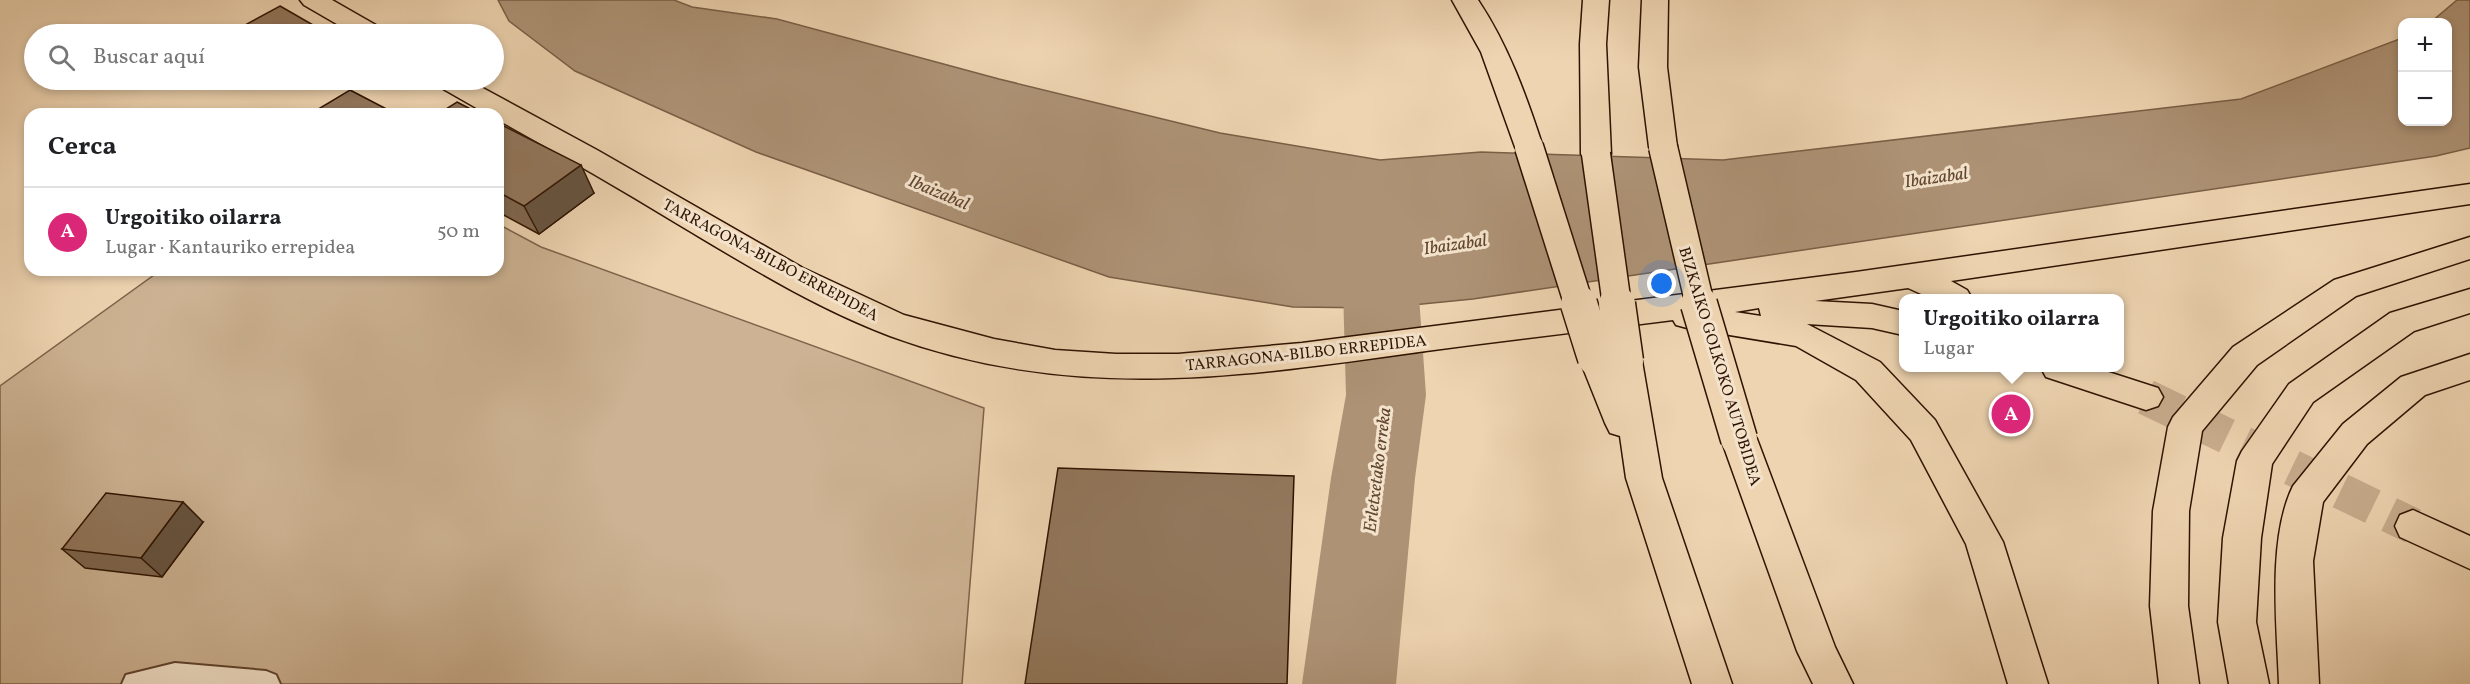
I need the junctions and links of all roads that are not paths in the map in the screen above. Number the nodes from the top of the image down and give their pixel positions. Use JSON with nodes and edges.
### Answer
{"nodes":[{"id":1,"x":313,"y":0,"type":"edge"},
{"id":2,"x":1465,"y":0,"type":"edge"},
{"id":3,"x":1596,"y":0,"type":"edge"},
{"id":4,"x":1655,"y":0,"type":"edge"},
{"id":5,"x":1679,"y":0,"type":"edge"},
{"id":6,"x":355,"y":24,"type":"edge"},
{"id":7,"x":1653,"y":67,"type":"junction"},
{"id":8,"x":466,"y":90,"type":"edge"},
{"id":9,"x":498,"y":108,"type":"edge"},
{"id":10,"x":504,"y":111,"type":"edge"},
{"id":11,"x":2470,"y":194,"type":"edge"},
{"id":12,"x":2470,"y":248,"type":"edge"},
{"id":13,"x":1911,"y":275,"type":"junction"},
{"id":14,"x":1948,"y":294,"type":"edge"},
{"id":15,"x":2470,"y":301,"type":"edge"},
{"id":16,"x":1655,"y":311,"type":"junction"},
{"id":17,"x":1899,"y":321,"type":"edge"},
{"id":18,"x":1610,"y":359,"type":"junction"},
{"id":19,"x":2470,"y":367,"type":"edge"},
{"id":20,"x":2070,"y":372,"type":"edge"},
{"id":21,"x":2097,"y":372,"type":"edge"},
{"id":22,"x":2413,"y":526,"type":"tunnel mouth"},
{"id":23,"x":2470,"y":553,"type":"edge"},
{"id":24,"x":136,"y":684,"type":"edge"},
{"id":25,"x":266,"y":684,"type":"edge"},
{"id":26,"x":1712,"y":684,"type":"edge"},
{"id":27,"x":1833,"y":684,"type":"edge"},
{"id":28,"x":2028,"y":684,"type":"edge"},
{"id":29,"x":2179,"y":684,"type":"edge"},
{"id":30,"x":2249,"y":684,"type":"edge"},
{"id":31,"x":2299,"y":684,"type":"edge"}],
"edges":[{"from":1,"to":6,"type":"highway"},
{"from":2,"to":18,"type":"highway","bridge":true},
{"from":3,"to":18,"type":"highway","bridge":true},
{"from":4,"to":7,"type":"highway","name":"BIZKAIKO GOLKOKO AUTOBIDEA"},
{"from":5,"to":7,"type":"highway"},
{"from":7,"to":27,"type":"highway","name":"BIZKAIKO GOLKOKO AUTOBIDEA","bridge":true},
{"from":8,"to":9,"type":"highway","name":"TARRAGONA-BILBO ERREPIDEA"},
{"from":10,"to":16,"type":"highway","name":"TARRAGONA-BILBO ERREPIDEA"},
{"from":11,"to":13,"type":"highway"},
{"from":12,"to":29,"type":"highway"},
{"from":13,"to":14,"type":"highway"},
{"from":13,"to":16,"type":"highway"},
{"from":15,"to":30,"type":"highway"},
{"from":16,"to":17,"type":"highway"},
{"from":16,"to":28,"type":"highway"},
{"from":18,"to":26,"type":"highway"},
{"from":19,"to":31,"type":"highway"},
{"from":20,"to":21,"type":"highway"},
{"from":22,"to":23,"type":"highway"},
{"from":24,"to":25,"type":"lane"}]}
